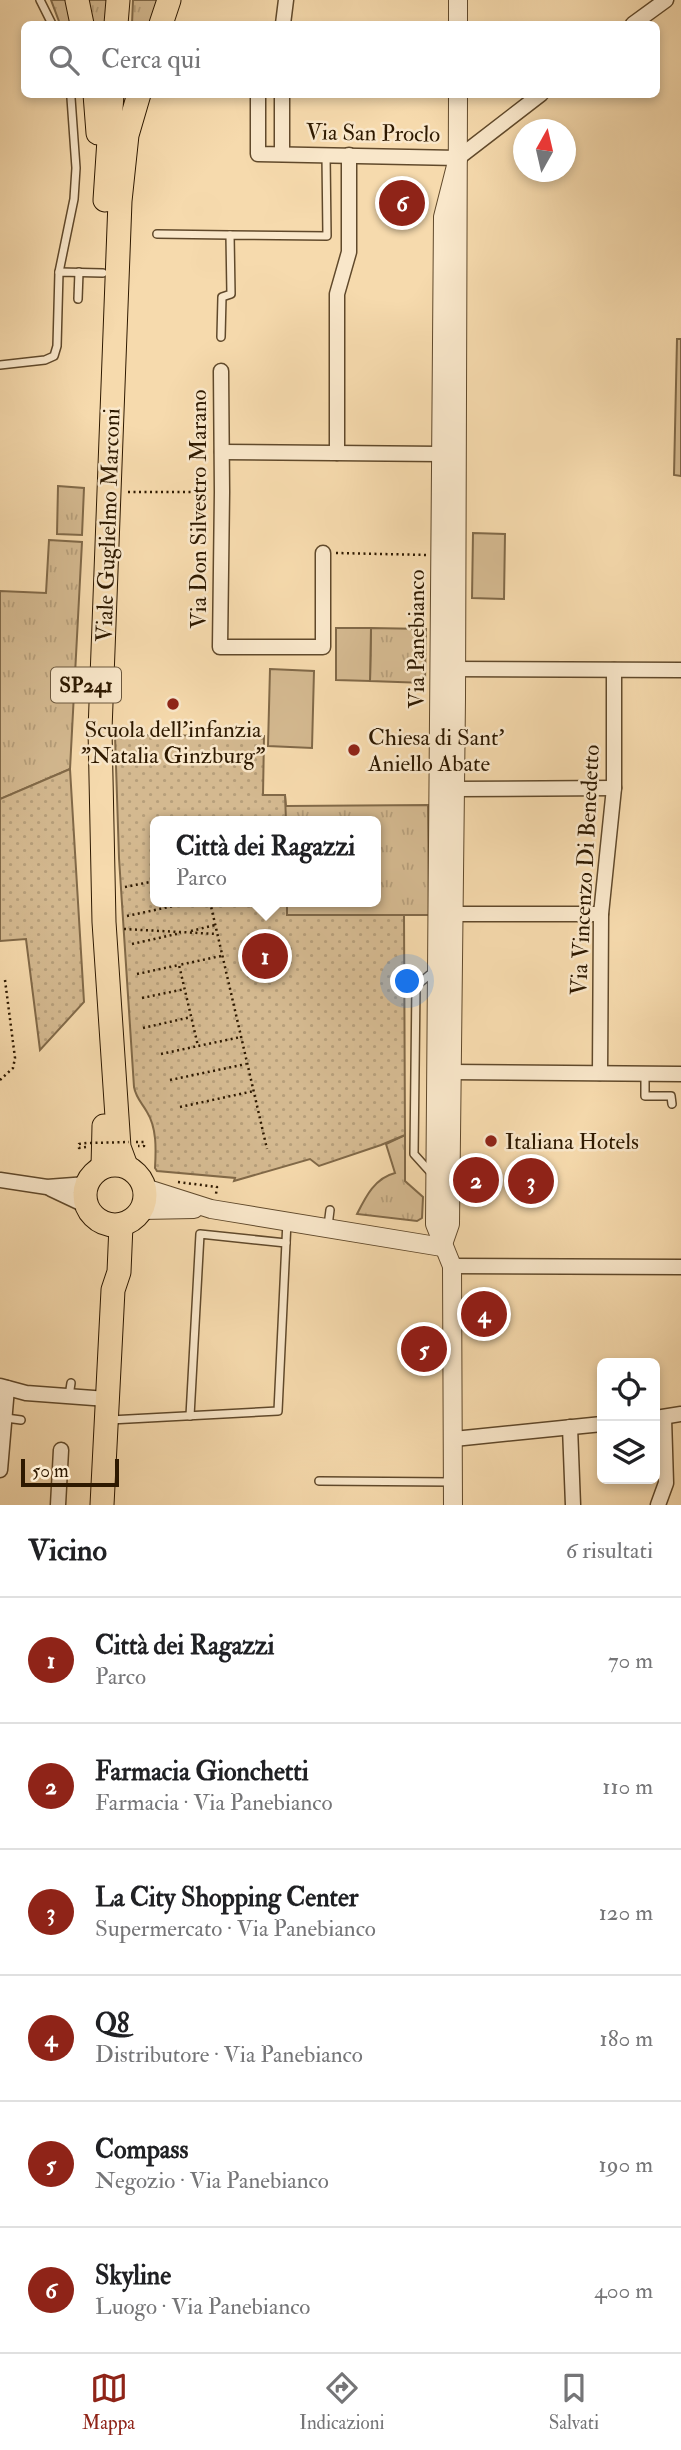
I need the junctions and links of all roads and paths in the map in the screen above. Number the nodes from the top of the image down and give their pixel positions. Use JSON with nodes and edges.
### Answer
{"nodes":[{"id":1,"x":40,"y":0,"type":"edge"},
{"id":2,"x":77,"y":0,"type":"edge"},
{"id":3,"x":118,"y":0,"type":"edge"},
{"id":4,"x":169,"y":0,"type":"edge"},
{"id":5,"x":286,"y":0,"type":"edge"},
{"id":6,"x":458,"y":0,"type":"edge"},
{"id":7,"x":666,"y":0,"type":"edge"},
{"id":8,"x":50,"y":21,"type":"edge"},
{"id":9,"x":81,"y":21,"type":"edge"},
{"id":10,"x":116,"y":21,"type":"edge"},
{"id":11,"x":162,"y":21,"type":"edge"},
{"id":12,"x":283,"y":21,"type":"edge"},
{"id":13,"x":458,"y":21,"type":"edge"},
{"id":14,"x":638,"y":21,"type":"edge"},
{"id":15,"x":71,"y":98,"type":"edge"},
{"id":16,"x":101,"y":98,"type":"edge"},
{"id":17,"x":138,"y":98,"type":"edge"},
{"id":18,"x":258,"y":98,"type":"edge"},
{"id":19,"x":282,"y":98,"type":"edge"},
{"id":20,"x":458,"y":98,"type":"edge"},
{"id":21,"x":536,"y":98,"type":"edge"},
{"id":22,"x":285,"y":154,"type":"junction"},
{"id":23,"x":326,"y":155,"type":"junction"},
{"id":24,"x":349,"y":155,"type":"junction"},
{"id":25,"x":458,"y":158,"type":"junction"},
{"id":26,"x":157,"y":234,"type":"dead end"},
{"id":27,"x":230,"y":235,"type":"junction"},
{"id":28,"x":59,"y":272,"type":"junction"},
{"id":29,"x":79,"y":272,"type":"junction"},
{"id":30,"x":103,"y":273,"type":"junction"},
{"id":31,"x":78,"y":299,"type":"dead end"},
{"id":32,"x":221,"y":337,"type":"dead end"},
{"id":33,"x":0,"y":365,"type":"edge"},
{"id":34,"x":221,"y":371,"type":"dead end"},
{"id":35,"x":222,"y":452,"type":"junction"},
{"id":36,"x":337,"y":453,"type":"junction"},
{"id":37,"x":441,"y":454,"type":"junction"},
{"id":38,"x":118,"y":492,"type":"dead end"},
{"id":39,"x":222,"y":492,"type":"junction"},
{"id":40,"x":323,"y":553,"type":"joint"},
{"id":41,"x":441,"y":555,"type":"junction"},
{"id":42,"x":448,"y":669,"type":"junction"},
{"id":43,"x":614,"y":670,"type":"junction"},
{"id":44,"x":681,"y":670,"type":"edge"},
{"id":45,"x":614,"y":788,"type":"junction"},
{"id":46,"x":455,"y":789,"type":"junction"},
{"id":47,"x":150,"y":882,"type":"edge"},
{"id":48,"x":125,"y":887,"type":"dead end"},
{"id":49,"x":169,"y":907,"type":"edge"},
{"id":50,"x":211,"y":907,"type":"edge"},
{"id":51,"x":454,"y":914,"type":"junction"},
{"id":52,"x":601,"y":914,"type":"junction"},
{"id":53,"x":127,"y":916,"type":"dead end"},
{"id":54,"x":215,"y":925,"type":"junction"},
{"id":55,"x":124,"y":929,"type":"dead end"},
{"id":56,"x":186,"y":932,"type":"junction"},
{"id":57,"x":217,"y":934,"type":"junction"},
{"id":58,"x":132,"y":944,"type":"dead end"},
{"id":59,"x":222,"y":956,"type":"junction"},
{"id":60,"x":179,"y":965,"type":"junction"},
{"id":61,"x":137,"y":974,"type":"dead end"},
{"id":62,"x":5,"y":980,"type":"dead end"},
{"id":63,"x":185,"y":989,"type":"junction"},
{"id":64,"x":142,"y":998,"type":"dead end"},
{"id":65,"x":191,"y":1017,"type":"junction"},
{"id":66,"x":143,"y":1028,"type":"dead end"},
{"id":67,"x":241,"y":1037,"type":"junction"},
{"id":68,"x":198,"y":1046,"type":"junction"},
{"id":69,"x":161,"y":1054,"type":"dead end"},
{"id":70,"x":247,"y":1064,"type":"junction"},
{"id":71,"x":451,"y":1072,"type":"junction"},
{"id":72,"x":600,"y":1073,"type":"junction"},
{"id":73,"x":645,"y":1074,"type":"junction"},
{"id":74,"x":681,"y":1074,"type":"edge"},
{"id":75,"x":0,"y":1080,"type":"edge"},
{"id":76,"x":170,"y":1080,"type":"dead end"},
{"id":77,"x":254,"y":1091,"type":"junction"},
{"id":78,"x":671,"y":1104,"type":"dead end"},
{"id":79,"x":180,"y":1107,"type":"dead end"},
{"id":80,"x":91,"y":1147,"type":"dead end"},
{"id":81,"x":267,"y":1149,"type":"dead end"},
{"id":82,"x":121,"y":1160,"type":"junction"},
{"id":83,"x":0,"y":1180,"type":"edge"},
{"id":84,"x":171,"y":1181,"type":"dead end"},
{"id":85,"x":47,"y":1187,"type":"junction"},
{"id":86,"x":87,"y":1195,"type":"junction"},
{"id":87,"x":144,"y":1199,"type":"junction"},
{"id":88,"x":214,"y":1202,"type":"junction"},
{"id":89,"x":287,"y":1220,"type":"junction"},
{"id":90,"x":114,"y":1224,"type":"junction"},
{"id":91,"x":286,"y":1243,"type":"junction"},
{"id":92,"x":442,"y":1247,"type":"junction"},
{"id":93,"x":678,"y":1264,"type":"edge"},
{"id":94,"x":452,"y":1266,"type":"junction"},
{"id":95,"x":3,"y":1387,"type":"edge"},
{"id":96,"x":106,"y":1410,"type":"junction"},
{"id":97,"x":681,"y":1414,"type":"edge"},
{"id":98,"x":190,"y":1416,"type":"junction"},
{"id":99,"x":660,"y":1418,"type":"edge"},
{"id":100,"x":659,"y":1421,"type":"edge"},
{"id":101,"x":597,"y":1424,"type":"edge"},
{"id":102,"x":570,"y":1427,"type":"junction"},
{"id":103,"x":454,"y":1439,"type":"junction"},
{"id":104,"x":61,"y":1450,"type":"dead end"},
{"id":105,"x":0,"y":1470,"type":"edge"},
{"id":106,"x":319,"y":1481,"type":"dead end"},
{"id":107,"x":453,"y":1482,"type":"junction"},
{"id":108,"x":58,"y":1505,"type":"edge"},
{"id":109,"x":102,"y":1505,"type":"edge"},
{"id":110,"x":453,"y":1505,"type":"edge"},
{"id":111,"x":573,"y":1505,"type":"edge"},
{"id":112,"x":658,"y":1505,"type":"edge"}],
"edges":[{"from":1,"to":8,"type":"lane"},
{"from":2,"to":9,"type":"main road"},
{"from":3,"to":10,"type":"main road"},
{"from":4,"to":11,"type":"main road"},
{"from":5,"to":12,"type":"street"},
{"from":6,"to":13,"type":"street"},
{"from":7,"to":14,"type":"street"},
{"from":15,"to":28,"type":"lane"},
{"from":16,"to":30,"type":"main road","name":"Viale Guglielmo Marconi","number":"SP241"},
{"from":17,"to":82,"type":"main road","name":"Viale Guglielmo Marconi"},
{"from":18,"to":22,"type":"street"},
{"from":19,"to":22,"type":"street"},
{"from":20,"to":25,"type":"street","name":"Via Panebianco"},
{"from":21,"to":25,"type":"street"},
{"from":22,"to":23,"type":"street","name":"Via San Proclo"},
{"from":23,"to":24,"type":"street","name":"Via San Proclo"},
{"from":23,"to":27,"type":"lane"},
{"from":24,"to":25,"type":"street","name":"Via San Proclo"},
{"from":24,"to":36,"type":"street"},
{"from":25,"to":37,"type":"street","name":"Via Panebianco"},
{"from":25,"to":42,"type":"street","name":"Via Panebianco"},
{"from":26,"to":27,"type":"lane"},
{"from":27,"to":32,"type":"lane"},
{"from":28,"to":29,"type":"lane"},
{"from":28,"to":33,"type":"lane"},
{"from":29,"to":30,"type":"lane"},
{"from":29,"to":31,"type":"lane"},
{"from":30,"to":82,"type":"main road","name":"Viale Guglielmo Marconi","number":"SP241"},
{"from":34,"to":35,"type":"street","name":"Via Don Silvestro Marano"},
{"from":35,"to":36,"type":"street"},
{"from":35,"to":39,"type":"street","name":"Via Don Silvestro Marano"},
{"from":36,"to":37,"type":"street"},
{"from":37,"to":41,"type":"street","name":"Via Panebianco"},
{"from":38,"to":39,"type":"path"},
{"from":39,"to":40,"type":"street","name":"Via Don Silvestro Marano"},
{"from":40,"to":41,"type":"path"},
{"from":41,"to":42,"type":"street","name":"Via Panebianco"},
{"from":42,"to":43,"type":"street"},
{"from":42,"to":46,"type":"street","name":"Via Panebianco"},
{"from":42,"to":92,"type":"street","name":"Via Panebianco"},
{"from":43,"to":44,"type":"street"},
{"from":43,"to":45,"type":"street","name":"Via Vincenzo Di Benedetto"},
{"from":45,"to":46,"type":"street"},
{"from":45,"to":52,"type":"street","name":"Via Vincenzo Di Benedetto"},
{"from":46,"to":51,"type":"street","name":"Via Panebianco"},
{"from":47,"to":48,"type":"path"},
{"from":49,"to":53,"type":"path"},
{"from":50,"to":54,"type":"path"},
{"from":51,"to":52,"type":"street"},
{"from":51,"to":71,"type":"street","name":"Via Panebianco"},
{"from":52,"to":72,"type":"street","name":"Via Vincenzo Di Benedetto"},
{"from":54,"to":56,"type":"path"},
{"from":54,"to":57,"type":"path"},
{"from":55,"to":56,"type":"path"},
{"from":56,"to":57,"type":"path"},
{"from":56,"to":58,"type":"path"},
{"from":57,"to":59,"type":"path"},
{"from":59,"to":60,"type":"path"},
{"from":59,"to":67,"type":"path"},
{"from":60,"to":61,"type":"path"},
{"from":60,"to":63,"type":"path"},
{"from":62,"to":75,"type":"path"},
{"from":63,"to":64,"type":"path"},
{"from":63,"to":65,"type":"path"},
{"from":65,"to":66,"type":"path"},
{"from":65,"to":68,"type":"path"},
{"from":67,"to":68,"type":"path"},
{"from":67,"to":70,"type":"path"},
{"from":68,"to":69,"type":"path"},
{"from":70,"to":76,"type":"path"},
{"from":70,"to":77,"type":"path"},
{"from":71,"to":72,"type":"street"},
{"from":71,"to":92,"type":"street","name":"Via Panebianco"},
{"from":72,"to":73,"type":"street"},
{"from":73,"to":74,"type":"street"},
{"from":73,"to":78,"type":"lane"},
{"from":77,"to":79,"type":"path"},
{"from":77,"to":81,"type":"path"},
{"from":80,"to":82,"type":"path","bridge":true},
{"from":82,"to":86,"type":"main road"},
{"from":82,"to":87,"type":"main road"},
{"from":83,"to":85,"type":"street"},
{"from":84,"to":88,"type":"path"},
{"from":85,"to":86,"type":"street"},
{"from":85,"to":86,"type":"street"},
{"from":86,"to":90,"type":"main road"},
{"from":87,"to":88,"type":"street"},
{"from":87,"to":90,"type":"main road"},
{"from":88,"to":89,"type":"street"},
{"from":89,"to":91,"type":"lane"},
{"from":89,"to":92,"type":"street"},
{"from":90,"to":96,"type":"main road"},
{"from":91,"to":98,"type":"lane"},
{"from":91,"to":98,"type":"lane"},
{"from":92,"to":94,"type":"street","name":"Via Panebianco"},
{"from":93,"to":94,"type":"street"},
{"from":94,"to":103,"type":"street","name":"Via Panebianco"},
{"from":95,"to":96,"type":"street"},
{"from":95,"to":105,"type":"street"},
{"from":96,"to":98,"type":"lane"},
{"from":96,"to":109,"type":"main road"},
{"from":97,"to":99,"type":"street"},
{"from":100,"to":112,"type":"street"},
{"from":101,"to":102,"type":"street"},
{"from":102,"to":103,"type":"street"},
{"from":102,"to":111,"type":"street"},
{"from":103,"to":107,"type":"street","name":"Via Panebianco"},
{"from":104,"to":108,"type":"street"},
{"from":106,"to":107,"type":"lane"},
{"from":107,"to":110,"type":"street","name":"Via Panebianco"}]}
